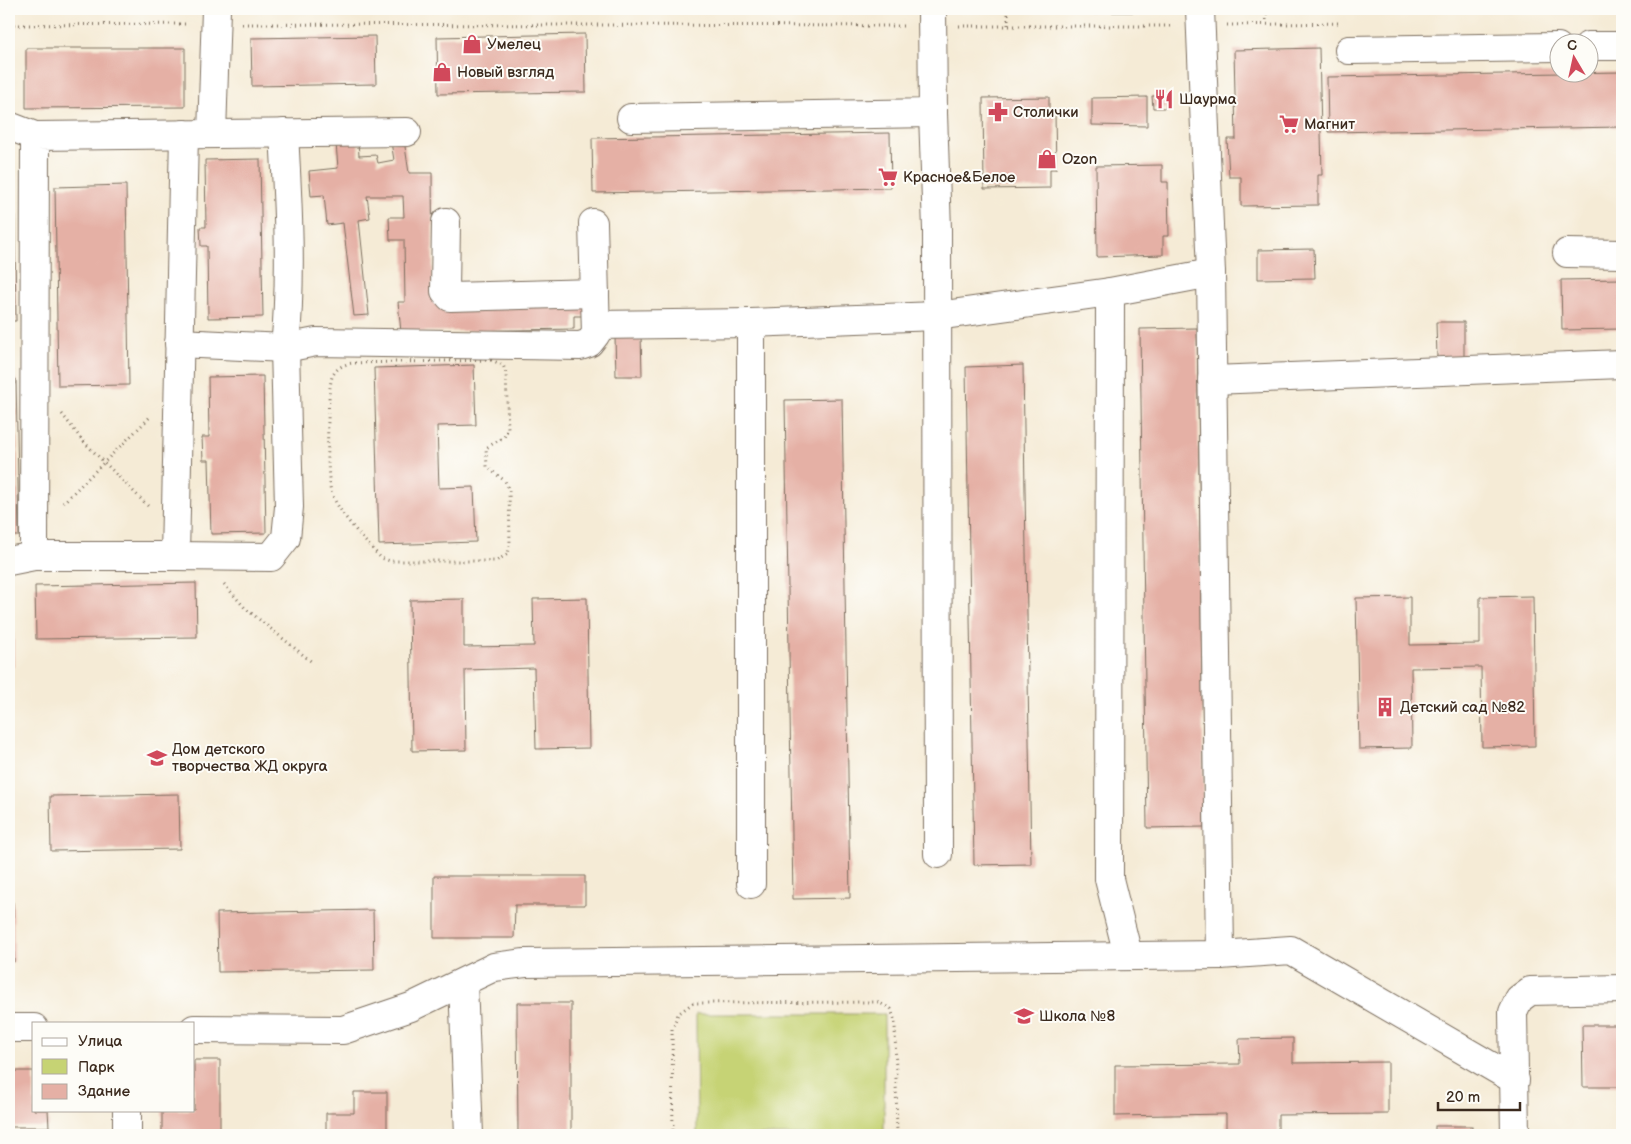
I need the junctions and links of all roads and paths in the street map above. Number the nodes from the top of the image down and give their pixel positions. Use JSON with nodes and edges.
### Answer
{"nodes":[{"id":1,"x":1008,"y":9,"type":"edge"},
{"id":2,"x":1266,"y":9,"type":"edge"},
{"id":3,"x":216,"y":16,"type":"edge"},
{"id":4,"x":932,"y":17,"type":"edge"},
{"id":5,"x":1200,"y":17,"type":"edge"},
{"id":6,"x":1346,"y":23,"type":"dead end"},
{"id":7,"x":1266,"y":24,"type":"junction"},
{"id":8,"x":9,"y":25,"type":"edge"},
{"id":9,"x":1008,"y":25,"type":"junction"},
{"id":10,"x":1598,"y":46,"type":"edge"},
{"id":11,"x":1622,"y":46,"type":"edge"},
{"id":12,"x":1548,"y":47,"type":"edge"},
{"id":13,"x":1349,"y":50,"type":"dead end"},
{"id":14,"x":933,"y":113,"type":"junction"},
{"id":15,"x":631,"y":118,"type":"dead end"},
{"id":16,"x":9,"y":126,"type":"edge"},
{"id":17,"x":408,"y":132,"type":"dead end"},
{"id":18,"x":284,"y":133,"type":"junction"},
{"id":19,"x":184,"y":134,"type":"junction"},
{"id":20,"x":212,"y":134,"type":"junction"},
{"id":21,"x":35,"y":136,"type":"junction"},
{"id":22,"x":446,"y":222,"type":"dead end"},
{"id":23,"x":593,"y":223,"type":"dead end"},
{"id":24,"x":1567,"y":253,"type":"dead end"},
{"id":25,"x":1622,"y":254,"type":"edge"},
{"id":26,"x":1211,"y":273,"type":"junction"},
{"id":27,"x":1110,"y":292,"type":"junction"},
{"id":28,"x":595,"y":293,"type":"junction"},
{"id":29,"x":937,"y":316,"type":"junction"},
{"id":30,"x":751,"y":323,"type":"junction"},
{"id":31,"x":596,"y":325,"type":"junction"},
{"id":32,"x":179,"y":343,"type":"junction"},
{"id":33,"x":285,"y":348,"type":"junction"},
{"id":34,"x":1622,"y":364,"type":"edge"},
{"id":35,"x":1212,"y":380,"type":"junction"},
{"id":36,"x":178,"y":389,"type":"junction"},
{"id":37,"x":331,"y":492,"type":"joint"},
{"id":38,"x":26,"y":550,"type":"edge"},
{"id":39,"x":175,"y":556,"type":"junction"},
{"id":40,"x":938,"y":854,"type":"dead end"},
{"id":41,"x":751,"y":884,"type":"dead end"},
{"id":42,"x":1128,"y":955,"type":"junction"},
{"id":43,"x":1220,"y":955,"type":"junction"},
{"id":44,"x":463,"y":983,"type":"junction"},
{"id":45,"x":1622,"y":989,"type":"edge"},
{"id":46,"x":9,"y":1028,"type":"edge"},
{"id":47,"x":32,"y":1028,"type":"edge"},
{"id":48,"x":195,"y":1029,"type":"edge"},
{"id":49,"x":1515,"y":1080,"type":"junction"},
{"id":50,"x":127,"y":1112,"type":"edge"},
{"id":51,"x":127,"y":1135,"type":"edge"},
{"id":52,"x":469,"y":1135,"type":"edge"},
{"id":53,"x":673,"y":1135,"type":"edge"},
{"id":54,"x":896,"y":1135,"type":"edge"},
{"id":55,"x":1515,"y":1135,"type":"edge"}],
"edges":[{"from":1,"to":9,"type":"path"},
{"from":2,"to":7,"type":"path"},
{"from":3,"to":4,"type":"path"},
{"from":3,"to":8,"type":"path"},
{"from":3,"to":20,"type":"street"},
{"from":4,"to":9,"type":"path"},
{"from":4,"to":14,"type":"street"},
{"from":5,"to":7,"type":"path"},
{"from":5,"to":9,"type":"path"},
{"from":5,"to":26,"type":"street"},
{"from":6,"to":7,"type":"path"},
{"from":10,"to":11,"type":"street"},
{"from":12,"to":13,"type":"street"},
{"from":14,"to":15,"type":"street"},
{"from":14,"to":29,"type":"street"},
{"from":16,"to":21,"type":"street"},
{"from":17,"to":18,"type":"street"},
{"from":18,"to":20,"type":"street"},
{"from":18,"to":33,"type":"street"},
{"from":19,"to":20,"type":"street"},
{"from":19,"to":21,"type":"street"},
{"from":19,"to":32,"type":"street"},
{"from":21,"to":38,"type":"street"},
{"from":22,"to":28,"type":"street"},
{"from":23,"to":28,"type":"street"},
{"from":24,"to":25,"type":"street"},
{"from":26,"to":27,"type":"street"},
{"from":26,"to":35,"type":"street"},
{"from":27,"to":29,"type":"street"},
{"from":27,"to":42,"type":"street"},
{"from":28,"to":31,"type":"street"},
{"from":29,"to":30,"type":"street"},
{"from":29,"to":40,"type":"street"},
{"from":30,"to":31,"type":"street"},
{"from":30,"to":41,"type":"street"},
{"from":31,"to":33,"type":"street"},
{"from":32,"to":33,"type":"street"},
{"from":32,"to":36,"type":"street"},
{"from":33,"to":39,"type":"street"},
{"from":34,"to":35,"type":"street"},
{"from":35,"to":43,"type":"street"},
{"from":36,"to":38,"type":"path"},
{"from":36,"to":39,"type":"street"},
{"from":37,"to":37,"type":"path"},
{"from":38,"to":39,"type":"street"},
{"from":42,"to":43,"type":"street"},
{"from":42,"to":44,"type":"street"},
{"from":43,"to":49,"type":"street"},
{"from":44,"to":48,"type":"street"},
{"from":44,"to":52,"type":"street"},
{"from":45,"to":49,"type":"street"},
{"from":46,"to":47,"type":"street"},
{"from":49,"to":55,"type":"street"},
{"from":50,"to":51,"type":"street"},
{"from":53,"to":54,"type":"path"}]}
